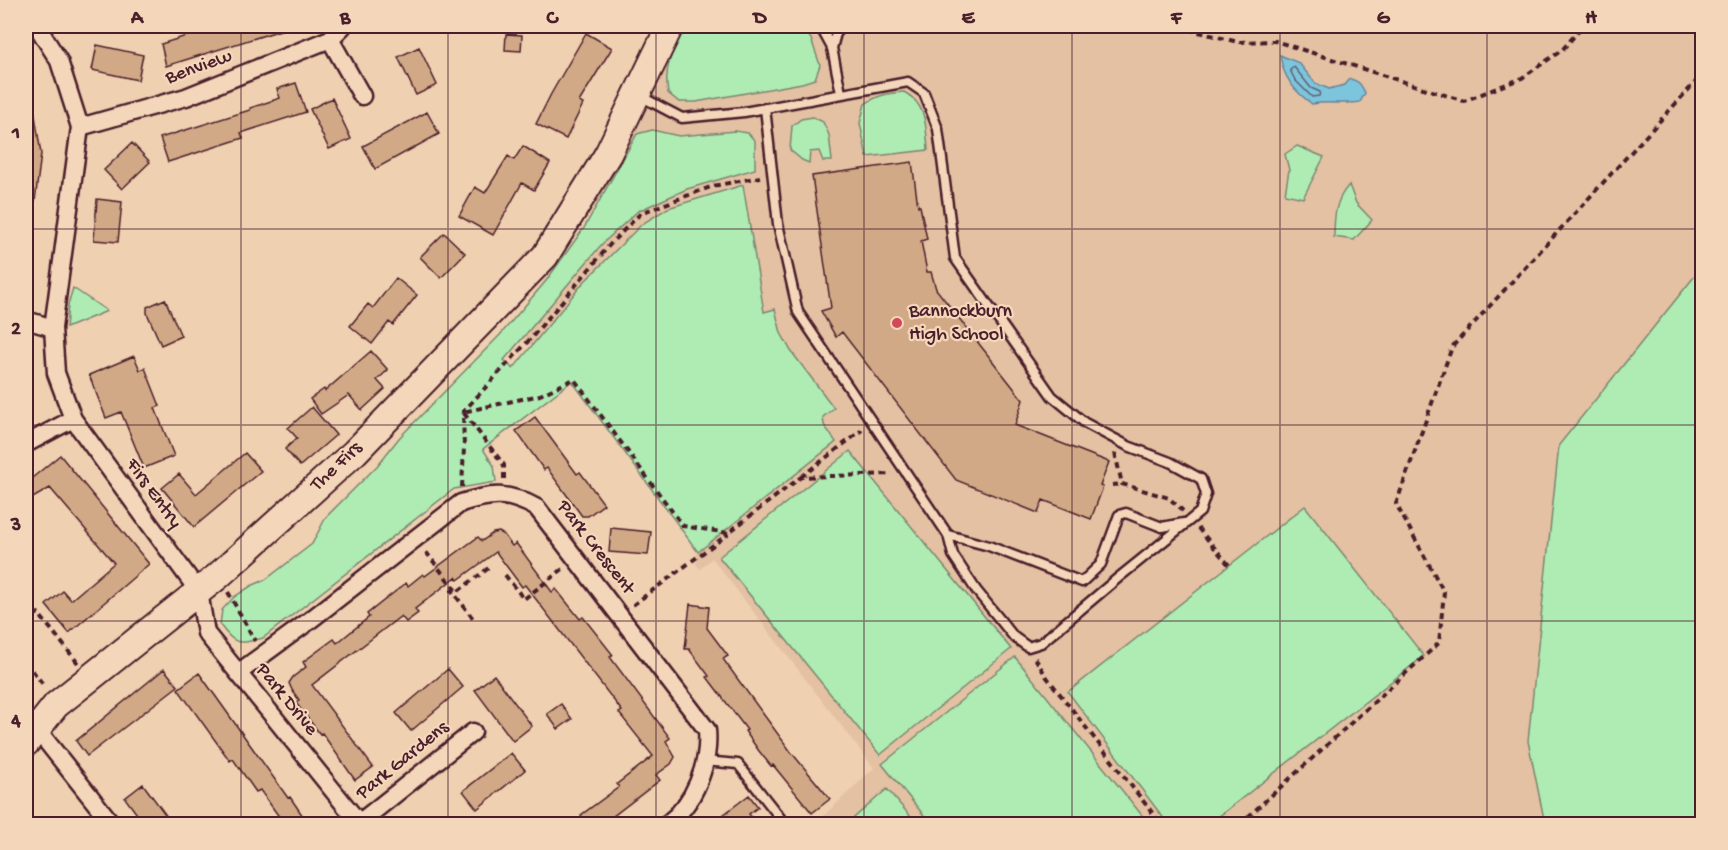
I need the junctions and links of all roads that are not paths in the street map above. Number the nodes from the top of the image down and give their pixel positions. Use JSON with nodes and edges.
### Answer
{"nodes":[{"id":1,"x":37,"y":26,"type":"edge"},
{"id":2,"x":342,"y":26,"type":"edge"},
{"id":3,"x":670,"y":26,"type":"edge"},
{"id":4,"x":820,"y":26,"type":"edge"},
{"id":5,"x":838,"y":26,"type":"edge"},
{"id":6,"x":330,"y":39,"type":"junction"},
{"id":7,"x":832,"y":48,"type":"junction"},
{"id":8,"x":841,"y":93,"type":"junction"},
{"id":9,"x":637,"y":94,"type":"junction"},
{"id":10,"x":362,"y":96,"type":"dead end"},
{"id":11,"x":765,"y":108,"type":"junction"},
{"id":12,"x":80,"y":127,"type":"junction"},
{"id":13,"x":26,"y":320,"type":"edge"},
{"id":14,"x":53,"y":328,"type":"junction"},
{"id":15,"x":73,"y":419,"type":"junction"},
{"id":16,"x":26,"y":444,"type":"edge"},
{"id":17,"x":1189,"y":521,"type":"junction"},
{"id":18,"x":948,"y":535,"type":"junction"},
{"id":19,"x":199,"y":592,"type":"junction"},
{"id":20,"x":238,"y":673,"type":"junction"},
{"id":21,"x":473,"y":732,"type":"dead end"},
{"id":22,"x":31,"y":735,"type":"edge"},
{"id":23,"x":704,"y":760,"type":"junction"},
{"id":24,"x":360,"y":824,"type":"edge"},
{"id":25,"x":112,"y":825,"type":"edge"},
{"id":26,"x":667,"y":825,"type":"edge"},
{"id":27,"x":785,"y":825,"type":"edge"}],
"edges":[{"from":1,"to":12,"type":"street"},
{"from":2,"to":6,"type":"street","name":"Benview"},
{"from":3,"to":9,"type":"main road","name":"The Firs"},
{"from":4,"to":7,"type":"lane"},
{"from":5,"to":7,"type":"lane"},
{"from":6,"to":10,"type":"street"},
{"from":6,"to":12,"type":"street","name":"Benview"},
{"from":7,"to":8,"type":"lane"},
{"from":8,"to":11,"type":"lane"},
{"from":8,"to":17,"type":"lane"},
{"from":9,"to":11,"type":"lane"},
{"from":9,"to":19,"type":"main road","name":"The Firs"},
{"from":11,"to":18,"type":"lane"},
{"from":12,"to":14,"type":"street","name":"Firs Entry"},
{"from":13,"to":14,"type":"street"},
{"from":14,"to":15,"type":"street","name":"Firs Entry"},
{"from":15,"to":16,"type":"street"},
{"from":15,"to":19,"type":"street","name":"Firs Entry"},
{"from":17,"to":18,"type":"lane"},
{"from":17,"to":18,"type":"lane"},
{"from":19,"to":20,"type":"street","name":"Park Drive"},
{"from":19,"to":22,"type":"main road","name":"The Firs"},
{"from":20,"to":23,"type":"street","name":"Park Crescent"},
{"from":20,"to":24,"type":"street","name":"Park Drive"},
{"from":21,"to":24,"type":"street","name":"Park Gardens"},
{"from":22,"to":25,"type":"street"},
{"from":23,"to":26,"type":"street","name":"Park Crescent"},
{"from":23,"to":27,"type":"lane"}]}
